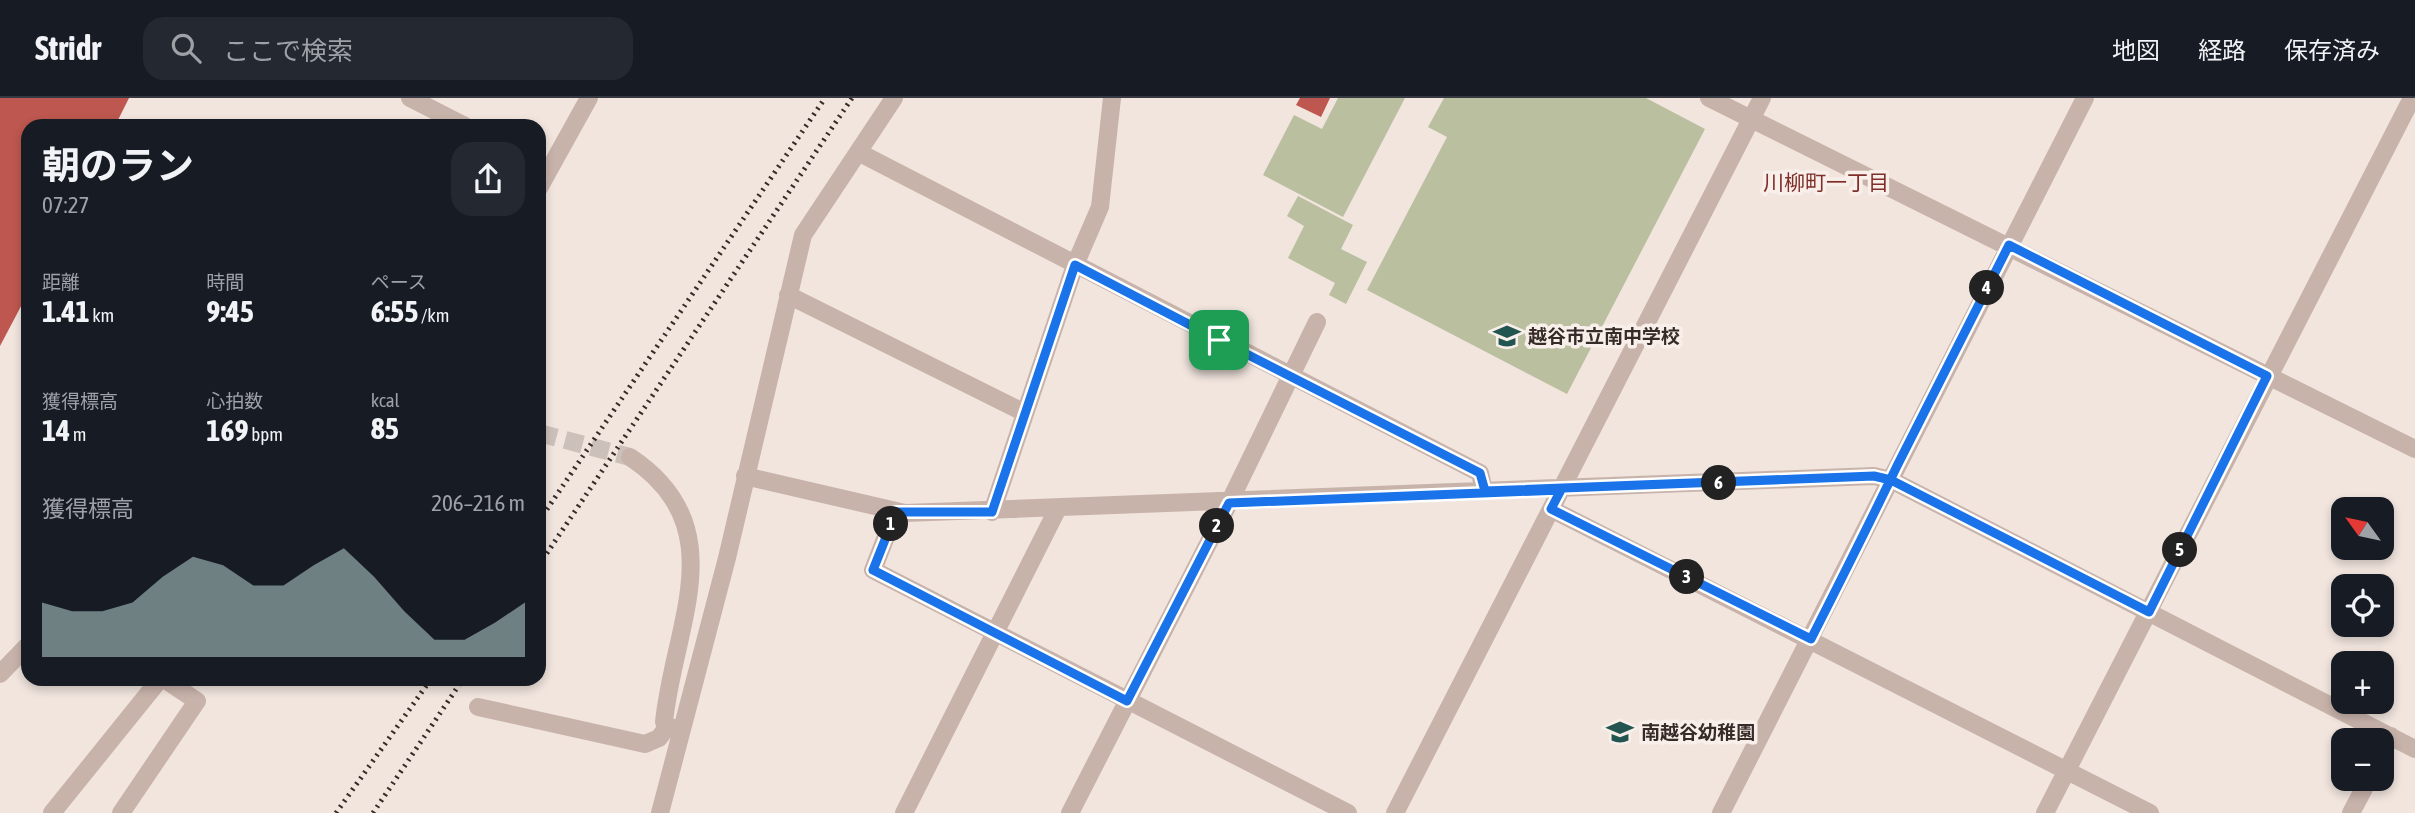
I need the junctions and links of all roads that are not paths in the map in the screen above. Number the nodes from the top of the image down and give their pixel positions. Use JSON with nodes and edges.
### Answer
{"nodes":[{"id":1,"x":410,"y":98,"type":"edge"},
{"id":2,"x":589,"y":98,"type":"edge"},
{"id":3,"x":894,"y":98,"type":"edge"},
{"id":4,"x":1112,"y":98,"type":"edge"},
{"id":5,"x":1709,"y":98,"type":"edge"},
{"id":6,"x":1762,"y":98,"type":"edge"},
{"id":7,"x":2085,"y":98,"type":"edge"},
{"id":8,"x":2412,"y":98,"type":"edge"},
{"id":9,"x":451,"y":119,"type":"edge"},
{"id":10,"x":1751,"y":119,"type":"junction"},
{"id":11,"x":858,"y":152,"type":"junction"},
{"id":12,"x":546,"y":165,"type":"edge"},
{"id":13,"x":2009,"y":245,"type":"junction"},
{"id":14,"x":1075,"y":265,"type":"junction"},
{"id":15,"x":788,"y":295,"type":"junction"},
{"id":16,"x":1317,"y":322,"type":"dead end"},
{"id":17,"x":2267,"y":376,"type":"junction"},
{"id":18,"x":1291,"y":377,"type":"junction"},
{"id":19,"x":1025,"y":413,"type":"junction"},
{"id":20,"x":2415,"y":449,"type":"edge"},
{"id":21,"x":630,"y":457,"type":"tunnel mouth"},
{"id":22,"x":746,"y":476,"type":"junction"},
{"id":23,"x":1891,"y":480,"type":"junction"},
{"id":24,"x":1561,"y":490,"type":"junction"},
{"id":25,"x":1485,"y":491,"type":"junction"},
{"id":26,"x":1229,"y":503,"type":"junction"},
{"id":27,"x":1058,"y":508,"type":"junction"},
{"id":28,"x":1551,"y":509,"type":"junction"},
{"id":29,"x":896,"y":512,"type":"junction"},
{"id":30,"x":992,"y":512,"type":"junction"},
{"id":31,"x":2149,"y":612,"type":"junction"},
{"id":32,"x":995,"y":632,"type":"junction"},
{"id":33,"x":1811,"y":639,"type":"junction"},
{"id":34,"x":21,"y":652,"type":"edge"},
{"id":35,"x":0,"y":674,"type":"edge"},
{"id":36,"x":156,"y":686,"type":"edge"},
{"id":37,"x":173,"y":686,"type":"edge"},
{"id":38,"x":1127,"y":701,"type":"junction"},
{"id":39,"x":478,"y":707,"type":"dead end"},
{"id":40,"x":675,"y":728,"type":"junction"},
{"id":41,"x":2375,"y":728,"type":"edge"},
{"id":42,"x":2394,"y":738,"type":"edge"},
{"id":43,"x":2415,"y":749,"type":"edge"},
{"id":44,"x":2067,"y":772,"type":"junction"},
{"id":45,"x":2363,"y":791,"type":"edge"},
{"id":46,"x":52,"y":813,"type":"edge"},
{"id":47,"x":121,"y":813,"type":"edge"},
{"id":48,"x":660,"y":813,"type":"edge"},
{"id":49,"x":904,"y":813,"type":"edge"},
{"id":50,"x":1070,"y":813,"type":"edge"},
{"id":51,"x":1348,"y":813,"type":"edge"},
{"id":52,"x":1395,"y":813,"type":"edge"},
{"id":53,"x":1721,"y":813,"type":"edge"},
{"id":54,"x":2045,"y":813,"type":"edge"},
{"id":55,"x":2150,"y":813,"type":"edge"},
{"id":56,"x":2351,"y":813,"type":"edge"}],
"edges":[{"from":1,"to":9,"type":"street"},
{"from":2,"to":12,"type":"street"},
{"from":3,"to":11,"type":"street"},
{"from":4,"to":14,"type":"street"},
{"from":5,"to":10,"type":"street"},
{"from":6,"to":10,"type":"street"},
{"from":7,"to":13,"type":"street"},
{"from":8,"to":17,"type":"street"},
{"from":10,"to":13,"type":"street"},
{"from":10,"to":24,"type":"street"},
{"from":11,"to":14,"type":"street"},
{"from":11,"to":15,"type":"street"},
{"from":13,"to":17,"type":"street"},
{"from":13,"to":23,"type":"street"},
{"from":14,"to":18,"type":"street"},
{"from":14,"to":19,"type":"street"},
{"from":15,"to":19,"type":"street"},
{"from":15,"to":22,"type":"street"},
{"from":16,"to":18,"type":"street"},
{"from":17,"to":20,"type":"street"},
{"from":17,"to":31,"type":"street"},
{"from":18,"to":25,"type":"street"},
{"from":18,"to":26,"type":"street"},
{"from":19,"to":30,"type":"street"},
{"from":21,"to":40,"type":"street"},
{"from":22,"to":29,"type":"street"},
{"from":22,"to":40,"type":"street"},
{"from":23,"to":24,"type":"street"},
{"from":23,"to":31,"type":"street"},
{"from":23,"to":33,"type":"street"},
{"from":24,"to":25,"type":"street"},
{"from":24,"to":28,"type":"street"},
{"from":25,"to":26,"type":"street"},
{"from":26,"to":27,"type":"street"},
{"from":26,"to":38,"type":"street"},
{"from":27,"to":30,"type":"street"},
{"from":27,"to":32,"type":"street"},
{"from":28,"to":33,"type":"street"},
{"from":28,"to":52,"type":"street"},
{"from":29,"to":30,"type":"street"},
{"from":29,"to":32,"type":"street"},
{"from":31,"to":41,"type":"street"},
{"from":31,"to":44,"type":"street"},
{"from":32,"to":38,"type":"street"},
{"from":32,"to":49,"type":"street"},
{"from":33,"to":44,"type":"street"},
{"from":33,"to":53,"type":"street"},
{"from":34,"to":35,"type":"street"},
{"from":36,"to":46,"type":"street"},
{"from":37,"to":47,"type":"street"},
{"from":38,"to":50,"type":"street"},
{"from":38,"to":51,"type":"street"},
{"from":39,"to":40,"type":"street"},
{"from":40,"to":48,"type":"street"},
{"from":42,"to":43,"type":"street"},
{"from":44,"to":54,"type":"street"},
{"from":44,"to":55,"type":"street"},
{"from":45,"to":56,"type":"street"}]}
